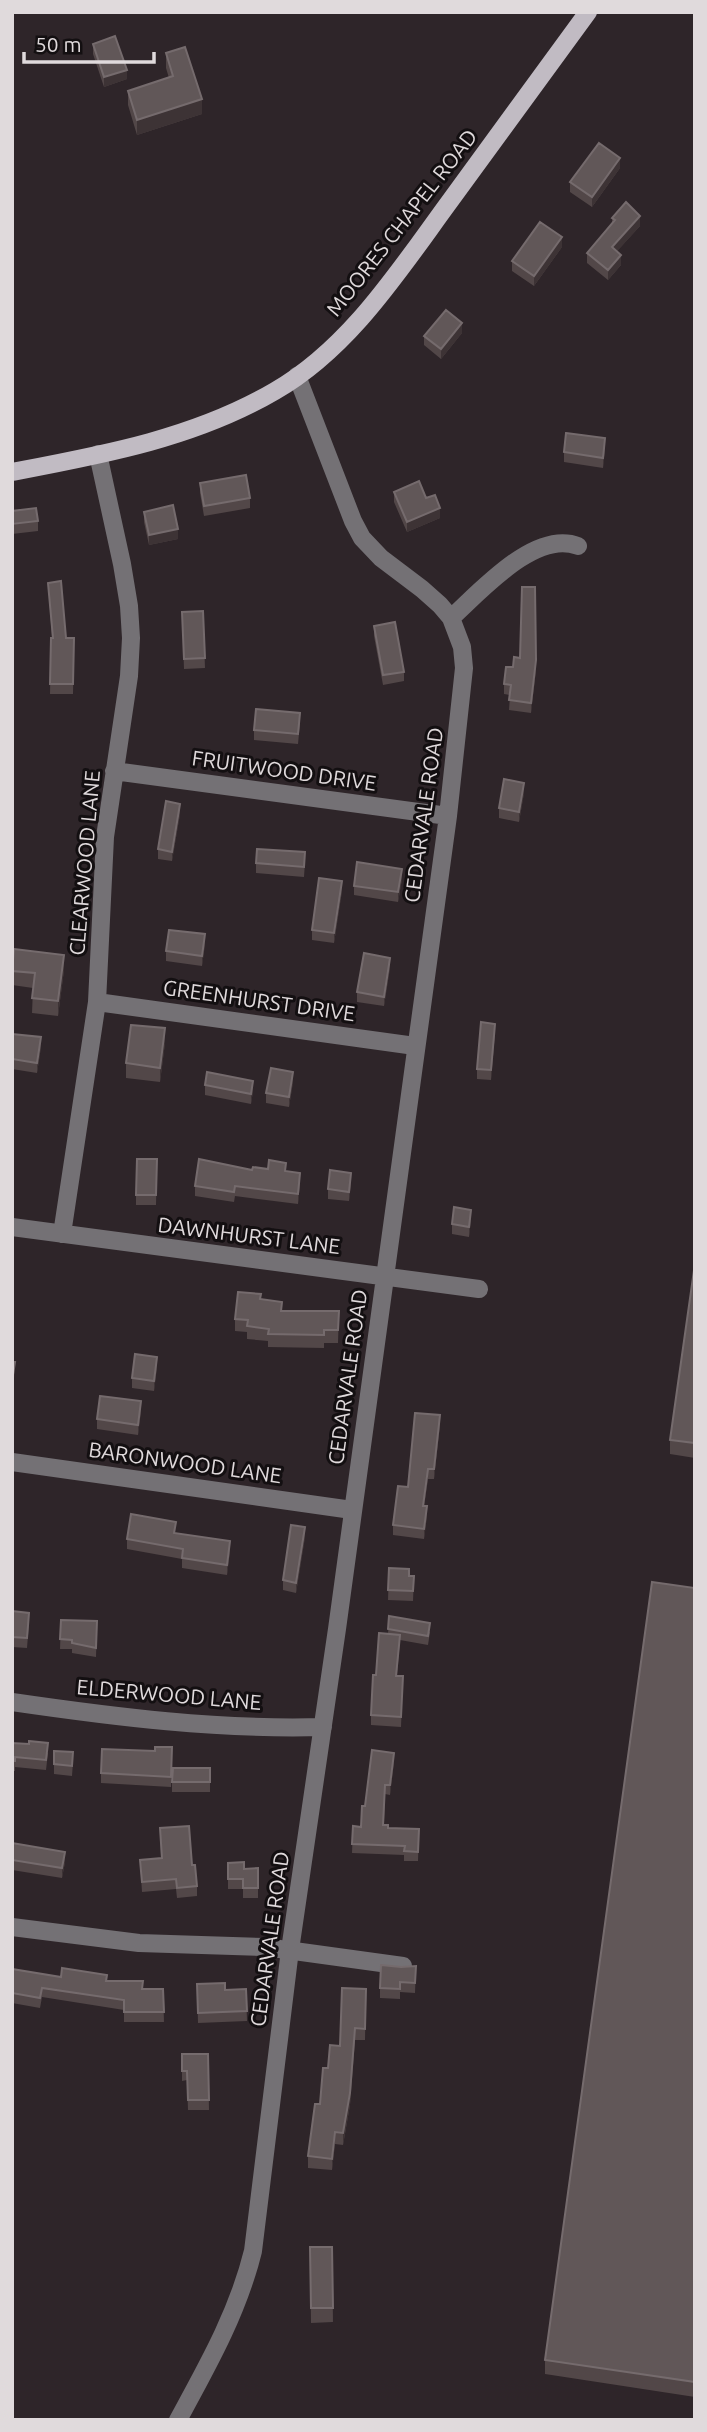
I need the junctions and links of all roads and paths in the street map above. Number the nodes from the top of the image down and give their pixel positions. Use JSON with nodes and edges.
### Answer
{"nodes":[{"id":1,"x":588,"y":12,"type":"edge"},
{"id":2,"x":297,"y":376,"type":"junction"},
{"id":3,"x":98,"y":454,"type":"junction"},
{"id":4,"x":12,"y":472,"type":"edge"},
{"id":5,"x":578,"y":545,"type":"dead end"},
{"id":6,"x":450,"y":618,"type":"junction"},
{"id":7,"x":114,"y":771,"type":"junction"},
{"id":8,"x":448,"y":816,"type":"junction"},
{"id":9,"x":97,"y":1002,"type":"junction"},
{"id":10,"x":415,"y":1046,"type":"junction"},
{"id":11,"x":12,"y":1227,"type":"edge"},
{"id":12,"x":62,"y":1234,"type":"junction"},
{"id":13,"x":385,"y":1276,"type":"junction"},
{"id":14,"x":479,"y":1289,"type":"dead end"},
{"id":15,"x":12,"y":1462,"type":"edge"},
{"id":16,"x":352,"y":1510,"type":"junction"},
{"id":17,"x":12,"y":1702,"type":"edge"},
{"id":18,"x":323,"y":1727,"type":"junction"},
{"id":19,"x":12,"y":1927,"type":"edge"},
{"id":20,"x":290,"y":1950,"type":"junction"},
{"id":21,"x":403,"y":1966,"type":"edge"},
{"id":22,"x":178,"y":2420,"type":"edge"}],
"edges":[{"from":1,"to":2,"type":"main road","name":"MOORES CHAPEL ROAD"},
{"from":2,"to":3,"type":"main road","name":"MOORES CHAPEL ROAD"},
{"from":2,"to":6,"type":"street","name":"CEDARVALE ROAD"},
{"from":3,"to":4,"type":"main road","name":"MOORES CHAPEL ROAD"},
{"from":3,"to":7,"type":"street","name":"CLEARWOOD LANE"},
{"from":5,"to":6,"type":"street"},
{"from":6,"to":8,"type":"street","name":"CEDARVALE ROAD"},
{"from":7,"to":8,"type":"street","name":"FRUITWOOD DRIVE"},
{"from":7,"to":9,"type":"street","name":"CLEARWOOD LANE"},
{"from":8,"to":10,"type":"street","name":"CEDARVALE ROAD"},
{"from":9,"to":10,"type":"street","name":"GREENHURST DRIVE"},
{"from":9,"to":12,"type":"street","name":"CLEARWOOD LANE"},
{"from":10,"to":13,"type":"street","name":"CEDARVALE ROAD"},
{"from":11,"to":12,"type":"street","name":"DAWNHURST LANE"},
{"from":12,"to":13,"type":"street","name":"DAWNHURST LANE"},
{"from":13,"to":14,"type":"street","name":"DAWNHURST LANE"},
{"from":13,"to":16,"type":"street","name":"CEDARVALE ROAD"},
{"from":15,"to":16,"type":"street","name":"BARONWOOD LANE"},
{"from":16,"to":18,"type":"street","name":"CEDARVALE ROAD"},
{"from":17,"to":18,"type":"street","name":"ELDERWOOD LANE"},
{"from":18,"to":20,"type":"street","name":"CEDARVALE ROAD"},
{"from":19,"to":20,"type":"street"},
{"from":20,"to":21,"type":"street"},
{"from":20,"to":22,"type":"street","name":"CEDARVALE ROAD"}]}
